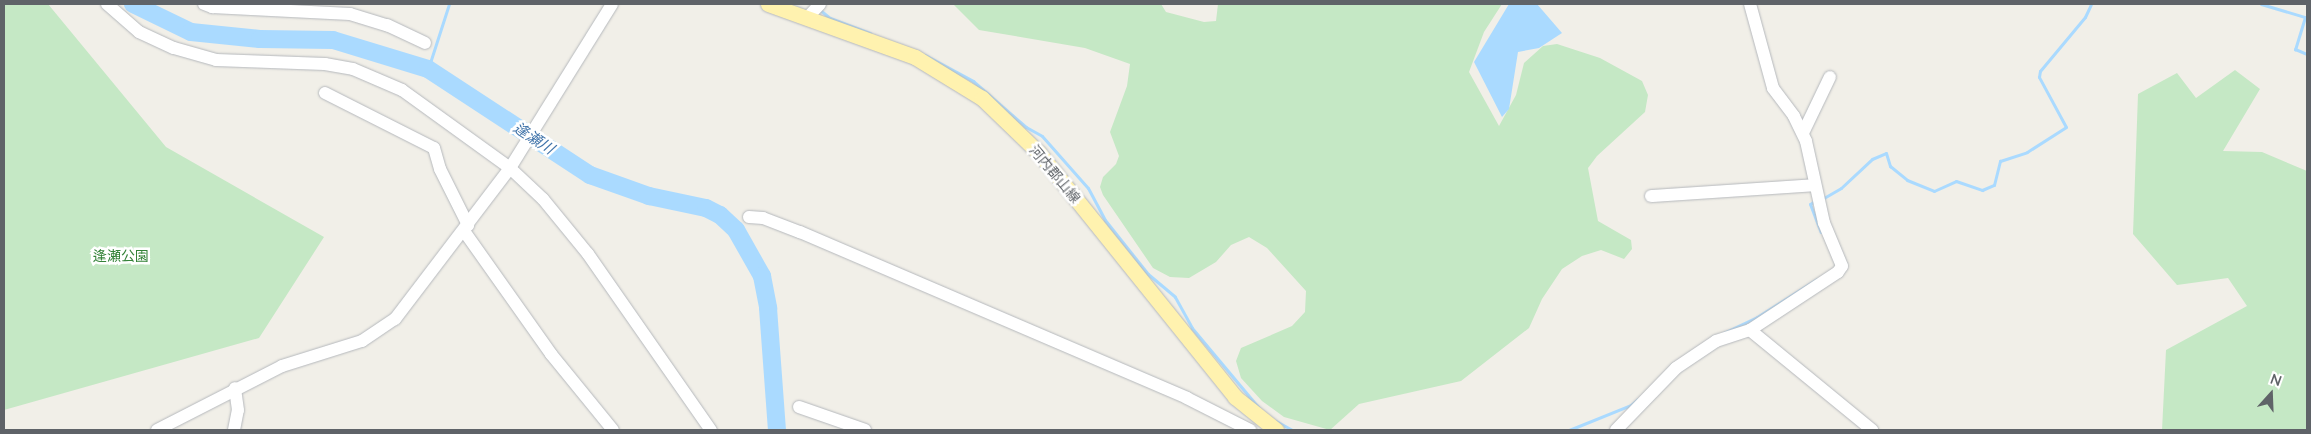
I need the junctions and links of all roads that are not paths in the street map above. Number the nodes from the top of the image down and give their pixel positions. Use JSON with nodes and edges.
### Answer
{"nodes":[{"id":1,"x":107,"y":4,"type":"edge"},
{"id":2,"x":204,"y":4,"type":"edge"},
{"id":3,"x":612,"y":4,"type":"edge"},
{"id":4,"x":768,"y":4,"type":"edge"},
{"id":5,"x":820,"y":4,"type":"edge"},
{"id":6,"x":1750,"y":4,"type":"edge"},
{"id":7,"x":808,"y":18,"type":"junction"},
{"id":8,"x":426,"y":43,"type":"dead end"},
{"id":9,"x":1830,"y":77,"type":"dead end"},
{"id":10,"x":326,"y":93,"type":"dead end"},
{"id":11,"x":1803,"y":133,"type":"junction"},
{"id":12,"x":512,"y":164,"type":"junction"},
{"id":13,"x":1815,"y":186,"type":"junction"},
{"id":14,"x":1651,"y":196,"type":"dead end"},
{"id":15,"x":749,"y":217,"type":"dead end"},
{"id":16,"x":466,"y":228,"type":"junction"},
{"id":17,"x":1750,"y":330,"type":"junction"},
{"id":18,"x":235,"y":388,"type":"junction"},
{"id":19,"x":799,"y":406,"type":"dead end"},
{"id":20,"x":157,"y":430,"type":"edge"},
{"id":21,"x":234,"y":430,"type":"edge"},
{"id":22,"x":613,"y":430,"type":"edge"},
{"id":23,"x":711,"y":430,"type":"edge"},
{"id":24,"x":865,"y":430,"type":"edge"},
{"id":25,"x":1250,"y":430,"type":"edge"},
{"id":26,"x":1276,"y":430,"type":"edge"},
{"id":27,"x":1616,"y":430,"type":"edge"},
{"id":28,"x":1872,"y":430,"type":"edge"}],
"edges":[{"from":1,"to":12,"type":"street"},
{"from":2,"to":8,"type":"street"},
{"from":3,"to":12,"type":"street"},
{"from":4,"to":7,"type":"main road","name":"河内郡山線"},
{"from":5,"to":7,"type":"street"},
{"from":6,"to":11,"type":"street"},
{"from":7,"to":26,"type":"main road","name":"河内郡山線"},
{"from":9,"to":11,"type":"street"},
{"from":10,"to":16,"type":"street"},
{"from":11,"to":13,"type":"street"},
{"from":12,"to":16,"type":"street"},
{"from":12,"to":23,"type":"street"},
{"from":13,"to":14,"type":"street"},
{"from":13,"to":17,"type":"street"},
{"from":15,"to":25,"type":"street"},
{"from":16,"to":18,"type":"street"},
{"from":16,"to":22,"type":"street"},
{"from":17,"to":27,"type":"street"},
{"from":17,"to":28,"type":"street"},
{"from":18,"to":20,"type":"street"},
{"from":18,"to":21,"type":"street"},
{"from":19,"to":24,"type":"street"}]}
